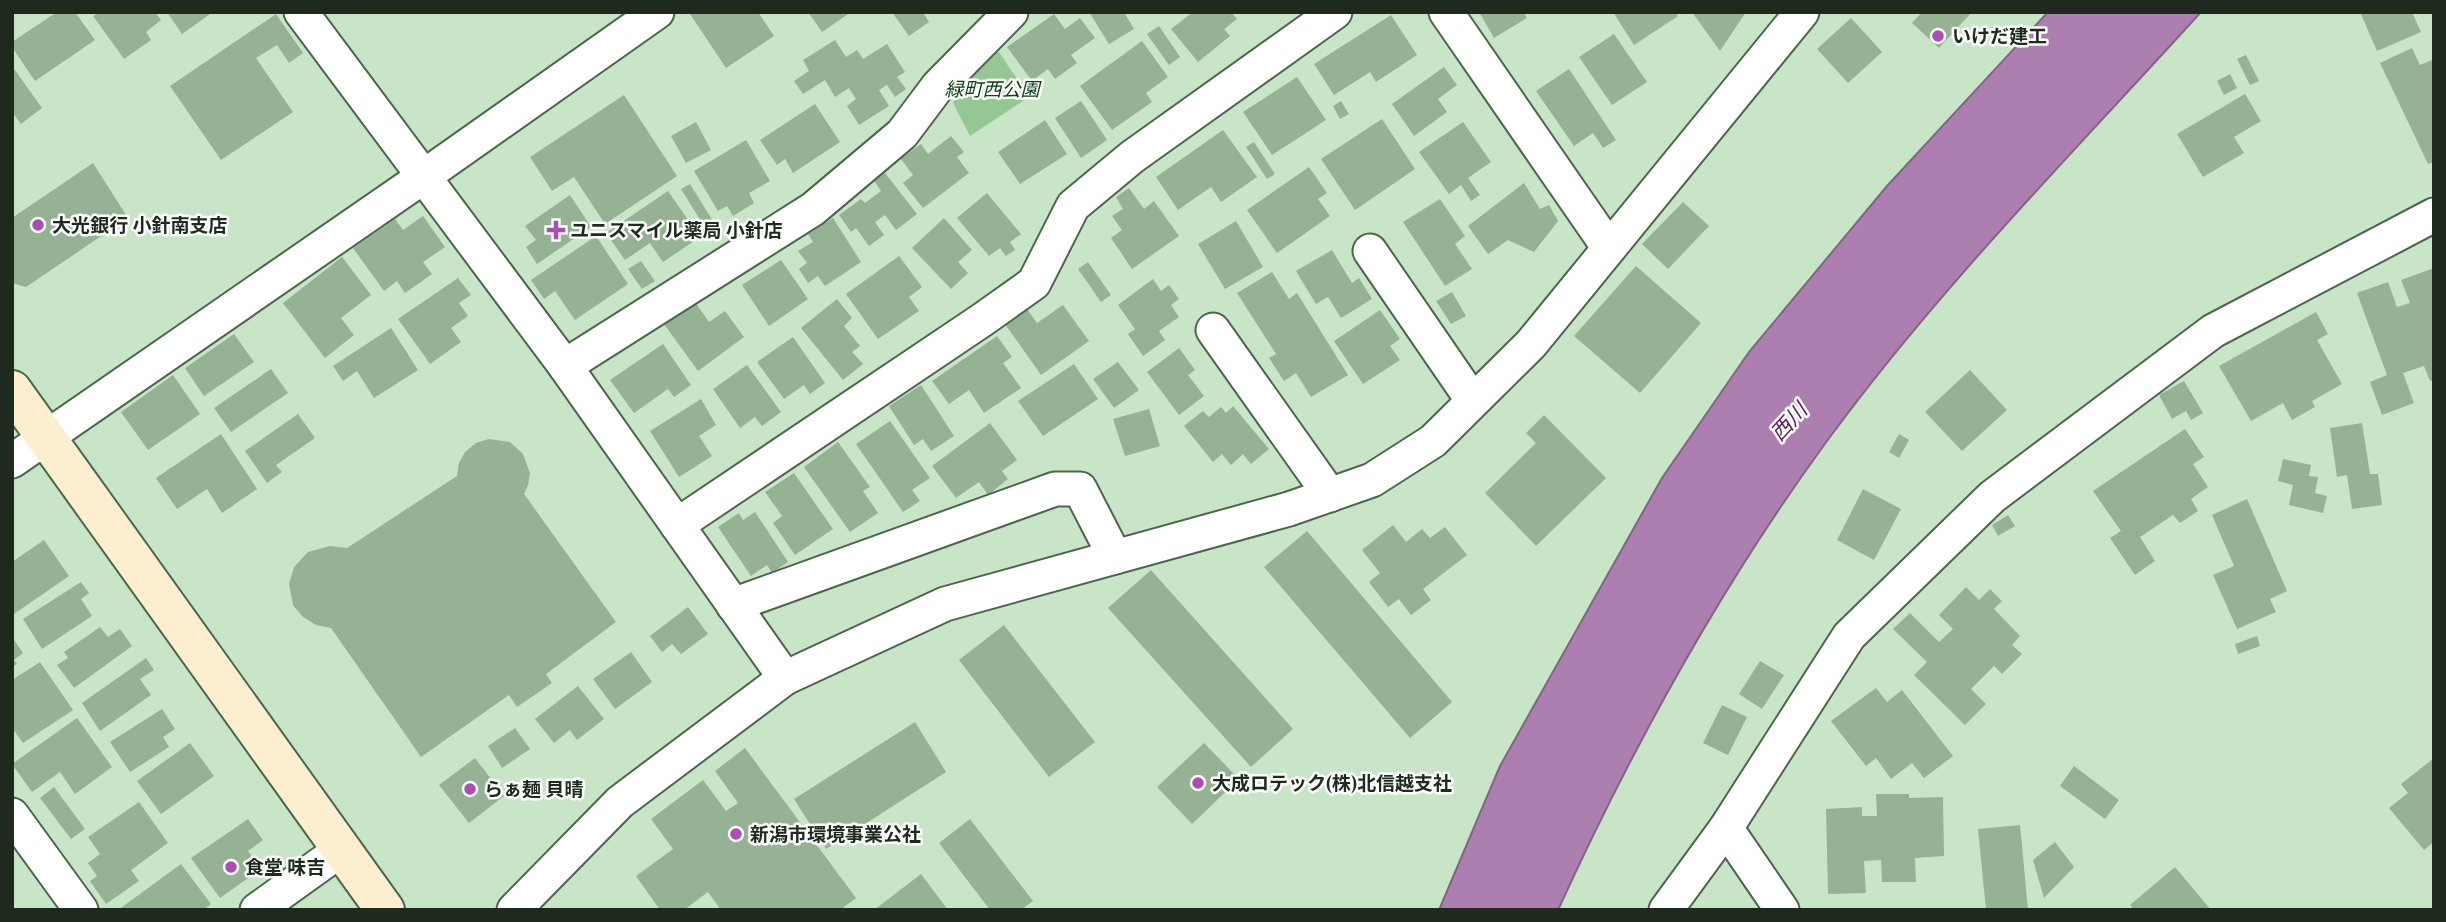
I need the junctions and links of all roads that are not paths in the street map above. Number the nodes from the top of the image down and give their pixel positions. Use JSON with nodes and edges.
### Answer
{"nodes":[{"id":1,"x":301,"y":12,"type":"edge"},
{"id":2,"x":657,"y":12,"type":"edge"},
{"id":3,"x":1011,"y":12,"type":"edge"},
{"id":4,"x":1335,"y":12,"type":"edge"},
{"id":5,"x":1446,"y":12,"type":"edge"},
{"id":6,"x":1802,"y":12,"type":"edge"},
{"id":7,"x":424,"y":177,"type":"junction"},
{"id":8,"x":2434,"y":215,"type":"edge"},
{"id":9,"x":1609,"y":248,"type":"junction"},
{"id":10,"x":1370,"y":251,"type":"dead end"},
{"id":11,"x":1213,"y":330,"type":"dead end"},
{"id":12,"x":565,"y":366,"type":"junction"},
{"id":13,"x":12,"y":390,"type":"edge"},
{"id":14,"x":1473,"y":401,"type":"junction"},
{"id":15,"x":47,"y":439,"type":"junction"},
{"id":16,"x":12,"y":461,"type":"edge"},
{"id":17,"x":1330,"y":495,"type":"junction"},
{"id":18,"x":677,"y":525,"type":"junction"},
{"id":19,"x":1115,"y":557,"type":"junction"},
{"id":20,"x":733,"y":605,"type":"junction"},
{"id":21,"x":785,"y":678,"type":"junction"},
{"id":22,"x":12,"y":815,"type":"edge"},
{"id":23,"x":1726,"y":828,"type":"junction"},
{"id":24,"x":341,"y":849,"type":"junction"},
{"id":25,"x":81,"y":910,"type":"edge"},
{"id":26,"x":257,"y":910,"type":"edge"},
{"id":27,"x":385,"y":910,"type":"edge"},
{"id":28,"x":514,"y":910,"type":"edge"},
{"id":29,"x":1667,"y":910,"type":"edge"},
{"id":30,"x":1783,"y":910,"type":"edge"}],
"edges":[{"from":1,"to":7,"type":"street"},
{"from":2,"to":7,"type":"street"},
{"from":3,"to":12,"type":"street"},
{"from":4,"to":18,"type":"street"},
{"from":5,"to":9,"type":"street"},
{"from":6,"to":9,"type":"street"},
{"from":7,"to":12,"type":"street"},
{"from":7,"to":15,"type":"street"},
{"from":8,"to":23,"type":"street"},
{"from":9,"to":14,"type":"street"},
{"from":10,"to":14,"type":"street"},
{"from":11,"to":17,"type":"street"},
{"from":12,"to":18,"type":"street"},
{"from":13,"to":15,"type":"street"},
{"from":14,"to":17,"type":"street"},
{"from":15,"to":16,"type":"street"},
{"from":15,"to":24,"type":"street"},
{"from":17,"to":19,"type":"street"},
{"from":18,"to":20,"type":"street"},
{"from":19,"to":20,"type":"street"},
{"from":19,"to":21,"type":"street"},
{"from":20,"to":21,"type":"street"},
{"from":21,"to":28,"type":"street"},
{"from":22,"to":25,"type":"street"},
{"from":23,"to":29,"type":"street"},
{"from":23,"to":30,"type":"street"},
{"from":24,"to":26,"type":"street"},
{"from":24,"to":27,"type":"street"}]}
